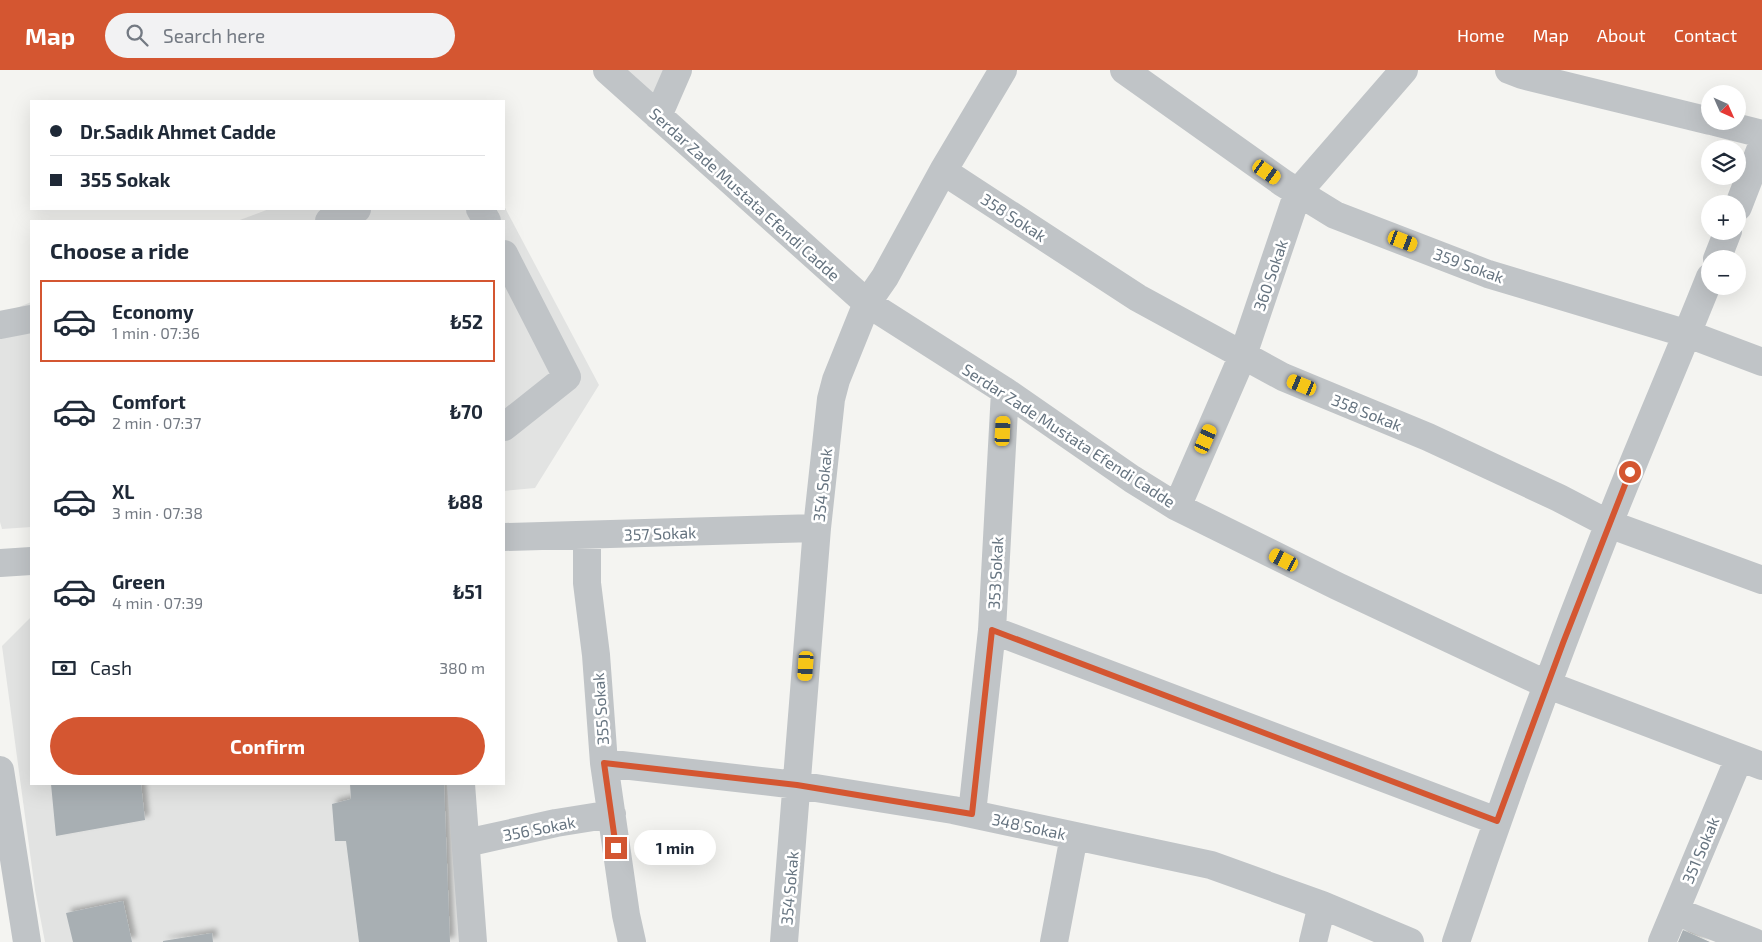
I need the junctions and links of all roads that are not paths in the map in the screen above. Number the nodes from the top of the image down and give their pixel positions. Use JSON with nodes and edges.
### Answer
{"nodes":[{"id":1,"x":606,"y":70,"type":"edge"},
{"id":2,"x":678,"y":70,"type":"edge"},
{"id":3,"x":1003,"y":70,"type":"edge"},
{"id":4,"x":1124,"y":70,"type":"edge"},
{"id":5,"x":1404,"y":70,"type":"edge"},
{"id":6,"x":1510,"y":70,"type":"edge"},
{"id":7,"x":658,"y":116,"type":"junction"},
{"id":8,"x":1701,"y":119,"type":"edge"},
{"id":9,"x":1746,"y":130,"type":"edge"},
{"id":10,"x":1762,"y":134,"type":"edge"},
{"id":11,"x":1762,"y":144,"type":"edge"},
{"id":12,"x":943,"y":171,"type":"junction"},
{"id":13,"x":1298,"y":192,"type":"junction"},
{"id":14,"x":1743,"y":195,"type":"edge"},
{"id":15,"x":355,"y":210,"type":"edge"},
{"id":16,"x":331,"y":220,"type":"edge"},
{"id":17,"x":505,"y":256,"type":"edge"},
{"id":18,"x":1703,"y":295,"type":"edge"},
{"id":19,"x":867,"y":303,"type":"junction"},
{"id":20,"x":30,"y":319,"type":"edge"},
{"id":21,"x":0,"y":325,"type":"edge"},
{"id":22,"x":1688,"y":334,"type":"junction"},
{"id":23,"x":1242,"y":355,"type":"junction"},
{"id":24,"x":1762,"y":362,"type":"edge"},
{"id":25,"x":1005,"y":391,"type":"junction"},
{"id":26,"x":505,"y":426,"type":"edge"},
{"id":27,"x":1177,"y":507,"type":"junction"},
{"id":28,"x":1609,"y":524,"type":"junction"},
{"id":29,"x":817,"y":528,"type":"junction"},
{"id":30,"x":587,"y":535,"type":"junction"},
{"id":31,"x":505,"y":537,"type":"edge"},
{"id":32,"x":30,"y":561,"type":"edge"},
{"id":33,"x":0,"y":563,"type":"edge"},
{"id":34,"x":1762,"y":580,"type":"edge"},
{"id":35,"x":992,"y":630,"type":"junction"},
{"id":36,"x":1548,"y":686,"type":"junction"},
{"id":37,"x":1751,"y":762,"type":"edge"},
{"id":38,"x":604,"y":763,"type":"junction"},
{"id":39,"x":0,"y":770,"type":"edge"},
{"id":40,"x":461,"y":785,"type":"edge"},
{"id":41,"x":797,"y":785,"type":"junction"},
{"id":42,"x":612,"y":814,"type":"junction"},
{"id":43,"x":972,"y":814,"type":"junction"},
{"id":44,"x":1497,"y":821,"type":"junction"},
{"id":45,"x":1074,"y":836,"type":"junction"},
{"id":46,"x":466,"y":843,"type":"junction"},
{"id":47,"x":9,"y":880,"type":"edge"},
{"id":48,"x":1322,"y":905,"type":"junction"},
{"id":49,"x":1675,"y":911,"type":"junction"},
{"id":50,"x":27,"y":942,"type":"edge"},
{"id":51,"x":473,"y":942,"type":"edge"},
{"id":52,"x":632,"y":942,"type":"edge"},
{"id":53,"x":784,"y":942,"type":"edge"},
{"id":54,"x":1054,"y":942,"type":"edge"},
{"id":55,"x":1313,"y":942,"type":"edge"},
{"id":56,"x":1410,"y":942,"type":"edge"},
{"id":57,"x":1456,"y":942,"type":"edge"},
{"id":58,"x":1662,"y":942,"type":"edge"},
{"id":59,"x":1754,"y":942,"type":"edge"}],
"edges":[{"from":1,"to":7,"type":"street","name":"Serdar Zade Mustata Efendi Cadde"},
{"from":2,"to":7,"type":"street"},
{"from":3,"to":12,"type":"street","name":"354 Sokak"},
{"from":4,"to":13,"type":"street","name":"359 Sokak"},
{"from":5,"to":13,"type":"street","name":"360 Sokak"},
{"from":6,"to":8,"type":"street"},
{"from":7,"to":19,"type":"street","name":"Serdar Zade Mustata Efendi Cadde"},
{"from":9,"to":10,"type":"street"},
{"from":11,"to":14,"type":"street"},
{"from":12,"to":19,"type":"street","name":"354 Sokak"},
{"from":12,"to":23,"type":"street","name":"358 Sokak"},
{"from":13,"to":22,"type":"street","name":"359 Sokak"},
{"from":13,"to":23,"type":"street","name":"360 Sokak"},
{"from":15,"to":16,"type":"street"},
{"from":17,"to":26,"type":"street"},
{"from":18,"to":22,"type":"street"},
{"from":19,"to":25,"type":"street","name":"Serdar Zade Mustata Efendi Cadde"},
{"from":19,"to":29,"type":"street","name":"354 Sokak"},
{"from":20,"to":21,"type":"street"},
{"from":22,"to":24,"type":"street","name":"359 Sokak"},
{"from":22,"to":28,"type":"street"},
{"from":23,"to":27,"type":"street","name":"360 Sokak"},
{"from":23,"to":28,"type":"street","name":"358 Sokak"},
{"from":25,"to":27,"type":"street","name":"Serdar Zade Mustata Efendi Cadde"},
{"from":25,"to":35,"type":"street","name":"353 Sokak"},
{"from":27,"to":36,"type":"street","name":"Serdar Zade Mustata Efendi Cadde"},
{"from":28,"to":34,"type":"street","name":"358 Sokak"},
{"from":28,"to":36,"type":"street"},
{"from":29,"to":30,"type":"street","name":"357 Sokak"},
{"from":29,"to":41,"type":"street","name":"354 Sokak"},
{"from":30,"to":31,"type":"street","name":"357 Sokak"},
{"from":30,"to":38,"type":"street","name":"355 Sokak"},
{"from":32,"to":33,"type":"street"},
{"from":35,"to":43,"type":"street","name":"353 Sokak"},
{"from":35,"to":44,"type":"street"},
{"from":36,"to":37,"type":"street","name":"Serdar Zade Mustata Efendi Cadde"},
{"from":36,"to":44,"type":"street"},
{"from":37,"to":49,"type":"street","name":"351 Sokak"},
{"from":38,"to":41,"type":"street","name":"348 Sokak"},
{"from":38,"to":42,"type":"street","name":"355 Sokak"},
{"from":39,"to":47,"type":"street"},
{"from":40,"to":46,"type":"street"},
{"from":41,"to":43,"type":"street","name":"348 Sokak"},
{"from":41,"to":53,"type":"street","name":"354 Sokak"},
{"from":42,"to":46,"type":"street","name":"356 Sokak"},
{"from":42,"to":52,"type":"street","name":"355 Sokak"},
{"from":43,"to":45,"type":"street","name":"348 Sokak"},
{"from":44,"to":57,"type":"street"},
{"from":45,"to":48,"type":"street","name":"348 Sokak"},
{"from":45,"to":54,"type":"street"},
{"from":46,"to":51,"type":"street"},
{"from":47,"to":50,"type":"street"},
{"from":48,"to":55,"type":"street"},
{"from":48,"to":56,"type":"street","name":"348 Sokak"},
{"from":49,"to":58,"type":"street","name":"351 Sokak"},
{"from":49,"to":59,"type":"street"}]}
